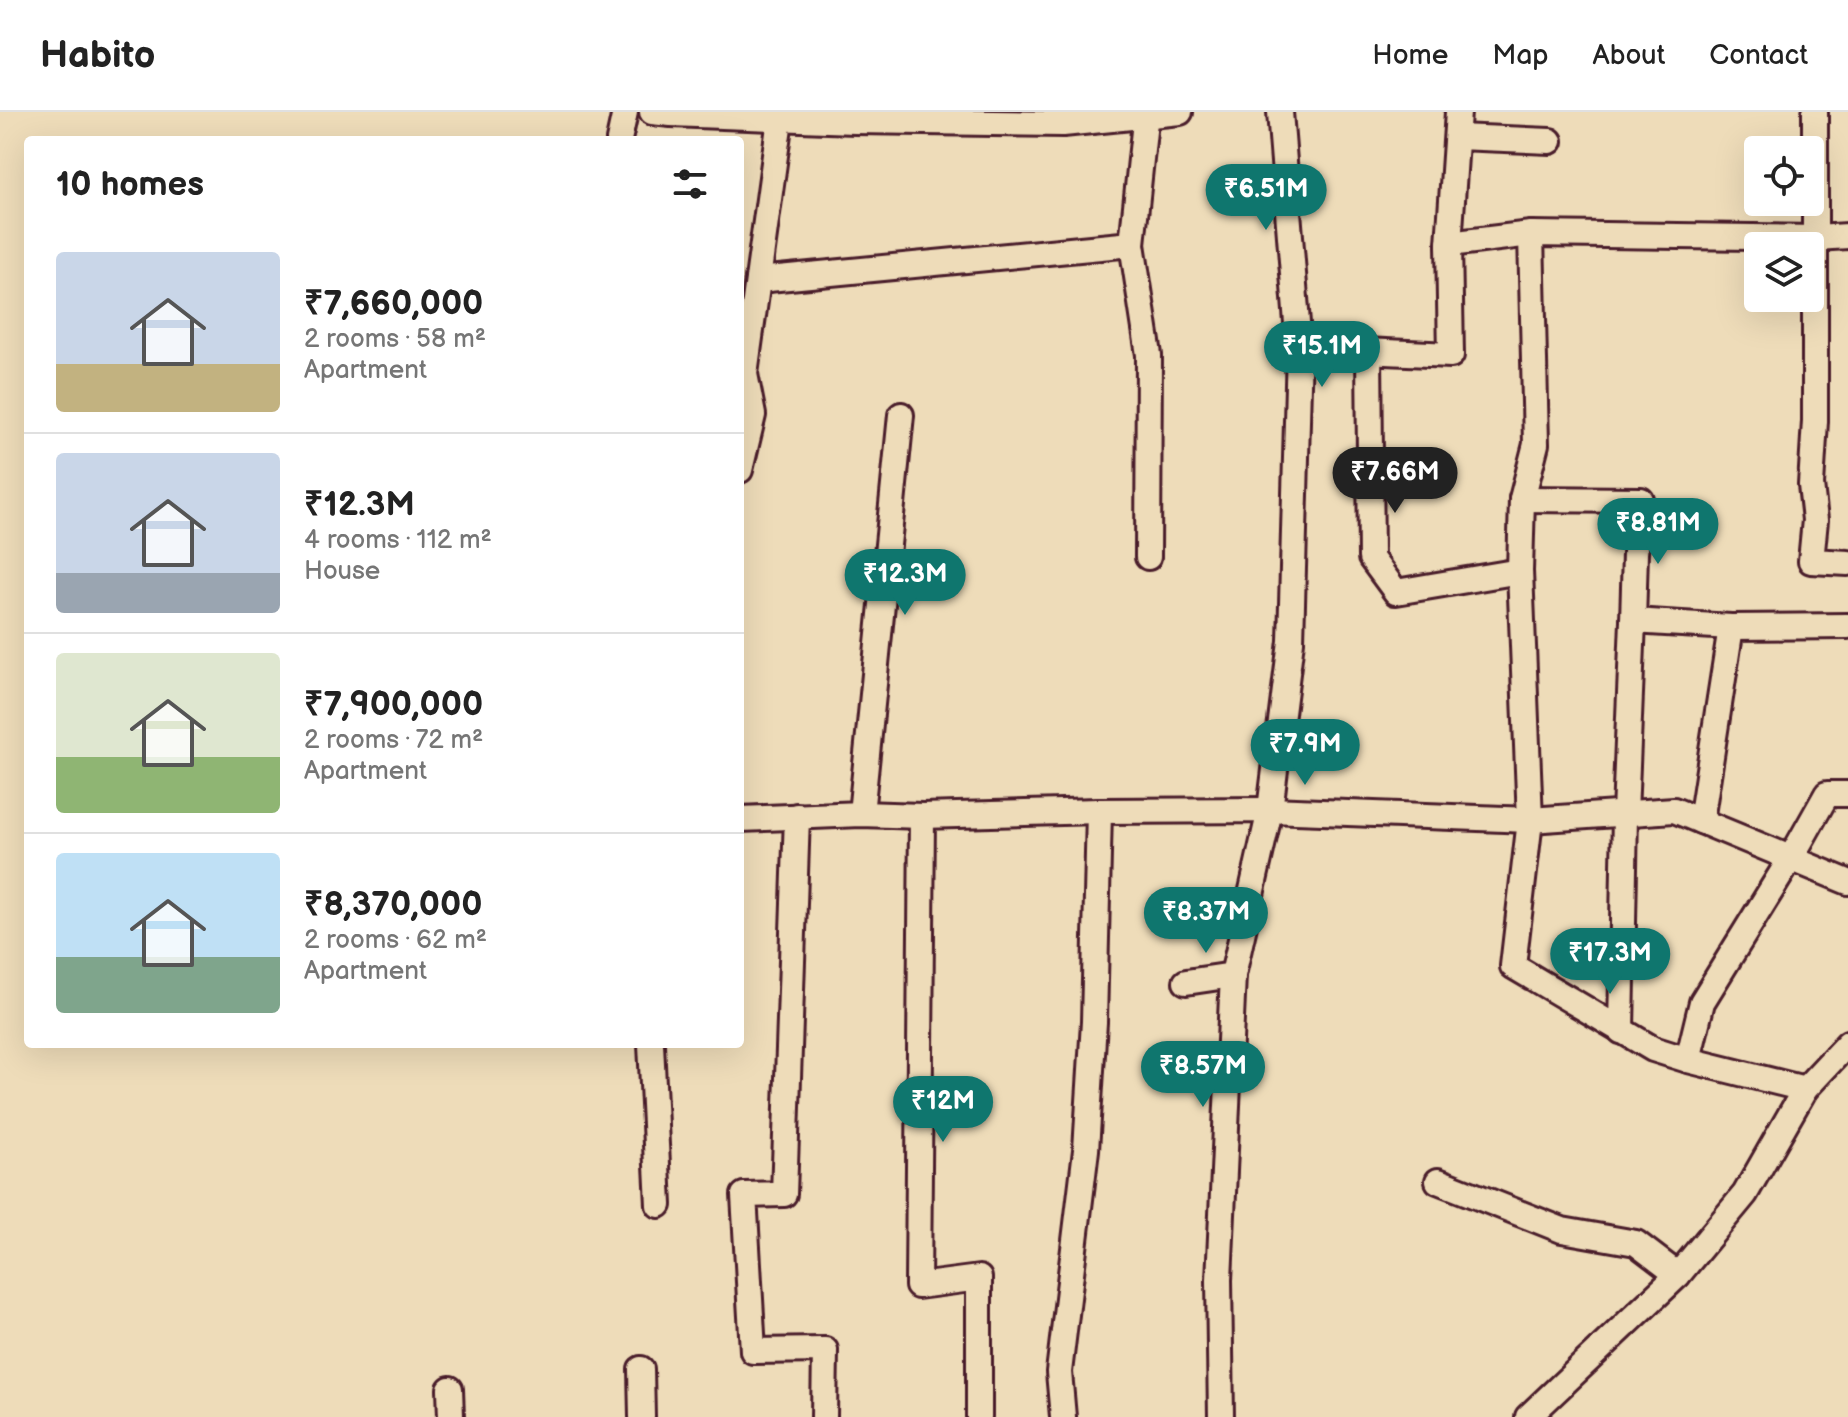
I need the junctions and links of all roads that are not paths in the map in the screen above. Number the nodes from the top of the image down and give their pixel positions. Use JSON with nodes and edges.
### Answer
{"nodes":[{"id":1,"x":625,"y":112,"type":"edge"},
{"id":2,"x":652,"y":112,"type":"edge"},
{"id":3,"x":1180,"y":112,"type":"edge"},
{"id":4,"x":1280,"y":112,"type":"edge"},
{"id":5,"x":1458,"y":112,"type":"edge"},
{"id":6,"x":1815,"y":112,"type":"edge"},
{"id":7,"x":1146,"y":114,"type":"edge"},
{"id":8,"x":1036,"y":118,"type":"edge"},
{"id":9,"x":780,"y":119,"type":"junction"},
{"id":10,"x":620,"y":136,"type":"edge"},
{"id":11,"x":1457,"y":137,"type":"junction"},
{"id":12,"x":1550,"y":141,"type":"dead end"},
{"id":13,"x":1816,"y":232,"type":"edge"},
{"id":14,"x":1531,"y":234,"type":"junction"},
{"id":15,"x":1848,"y":236,"type":"edge"},
{"id":16,"x":1744,"y":237,"type":"edge"},
{"id":17,"x":1824,"y":238,"type":"edge"},
{"id":18,"x":1132,"y":244,"type":"junction"},
{"id":19,"x":1449,"y":244,"type":"junction"},
{"id":20,"x":758,"y":280,"type":"junction"},
{"id":21,"x":1816,"y":312,"type":"edge"},
{"id":22,"x":1299,"y":348,"type":"junction"},
{"id":23,"x":1369,"y":352,"type":"junction"},
{"id":24,"x":901,"y":415,"type":"dead end"},
{"id":25,"x":744,"y":453,"type":"edge"},
{"id":26,"x":1522,"y":499,"type":"junction"},
{"id":27,"x":1148,"y":557,"type":"dead end"},
{"id":28,"x":1848,"y":563,"type":"edge"},
{"id":29,"x":1520,"y":571,"type":"junction"},
{"id":30,"x":1633,"y":621,"type":"junction"},
{"id":31,"x":1848,"y":626,"type":"edge"},
{"id":32,"x":1731,"y":627,"type":"junction"},
{"id":33,"x":1848,"y":794,"type":"edge"},
{"id":34,"x":1270,"y":810,"type":"junction"},
{"id":35,"x":1099,"y":811,"type":"junction"},
{"id":36,"x":861,"y":814,"type":"junction"},
{"id":37,"x":1625,"y":814,"type":"junction"},
{"id":38,"x":797,"y":816,"type":"junction"},
{"id":39,"x":922,"y":816,"type":"junction"},
{"id":40,"x":744,"y":819,"type":"edge"},
{"id":41,"x":1530,"y":820,"type":"junction"},
{"id":42,"x":1701,"y":821,"type":"junction"},
{"id":43,"x":1791,"y":858,"type":"junction"},
{"id":44,"x":1848,"y":882,"type":"edge"},
{"id":45,"x":1233,"y":975,"type":"junction"},
{"id":46,"x":1186,"y":982,"type":"dead end"},
{"id":47,"x":1621,"y":1031,"type":"junction"},
{"id":48,"x":1848,"y":1043,"type":"edge"},
{"id":49,"x":651,"y":1048,"type":"edge"},
{"id":50,"x":1688,"y":1060,"type":"junction"},
{"id":51,"x":1805,"y":1089,"type":"junction"},
{"id":52,"x":1438,"y":1181,"type":"dead end"},
{"id":53,"x":659,"y":1205,"type":"dead end"},
{"id":54,"x":1678,"y":1275,"type":"junction"},
{"id":55,"x":641,"y":1369,"type":"dead end"},
{"id":56,"x":450,"y":1389,"type":"dead end"},
{"id":57,"x":451,"y":1417,"type":"edge"},
{"id":58,"x":642,"y":1417,"type":"edge"},
{"id":59,"x":824,"y":1417,"type":"edge"},
{"id":60,"x":979,"y":1417,"type":"edge"},
{"id":61,"x":1063,"y":1417,"type":"edge"},
{"id":62,"x":1221,"y":1417,"type":"edge"},
{"id":63,"x":1528,"y":1417,"type":"edge"}],
"edges":[{"from":1,"to":10,"type":"street"},
{"from":2,"to":9,"type":"street"},
{"from":3,"to":7,"type":"street"},
{"from":4,"to":22,"type":"street"},
{"from":5,"to":11,"type":"street"},
{"from":6,"to":13,"type":"street"},
{"from":7,"to":8,"type":"street"},
{"from":7,"to":18,"type":"street"},
{"from":8,"to":9,"type":"street"},
{"from":9,"to":20,"type":"street"},
{"from":11,"to":12,"type":"street"},
{"from":11,"to":19,"type":"street"},
{"from":14,"to":16,"type":"street"},
{"from":14,"to":19,"type":"street"},
{"from":14,"to":26,"type":"street"},
{"from":15,"to":17,"type":"street"},
{"from":18,"to":20,"type":"street"},
{"from":18,"to":27,"type":"street"},
{"from":19,"to":23,"type":"street"},
{"from":20,"to":25,"type":"street"},
{"from":21,"to":28,"type":"street"},
{"from":22,"to":23,"type":"street"},
{"from":22,"to":34,"type":"street"},
{"from":23,"to":29,"type":"street"},
{"from":24,"to":36,"type":"street"},
{"from":26,"to":29,"type":"street"},
{"from":26,"to":30,"type":"street"},
{"from":29,"to":41,"type":"street"},
{"from":30,"to":32,"type":"street"},
{"from":30,"to":37,"type":"street"},
{"from":31,"to":32,"type":"street"},
{"from":32,"to":42,"type":"street"},
{"from":33,"to":43,"type":"street"},
{"from":34,"to":35,"type":"street"},
{"from":34,"to":41,"type":"street"},
{"from":34,"to":45,"type":"street"},
{"from":35,"to":39,"type":"street"},
{"from":35,"to":61,"type":"street"},
{"from":36,"to":38,"type":"street"},
{"from":36,"to":39,"type":"street"},
{"from":37,"to":41,"type":"street"},
{"from":37,"to":42,"type":"street"},
{"from":37,"to":47,"type":"street"},
{"from":38,"to":40,"type":"street"},
{"from":38,"to":59,"type":"street"},
{"from":39,"to":60,"type":"street"},
{"from":41,"to":47,"type":"street"},
{"from":42,"to":43,"type":"street"},
{"from":43,"to":44,"type":"street"},
{"from":43,"to":50,"type":"street"},
{"from":45,"to":46,"type":"street"},
{"from":45,"to":62,"type":"street"},
{"from":47,"to":50,"type":"street"},
{"from":48,"to":51,"type":"street"},
{"from":49,"to":53,"type":"street"},
{"from":50,"to":51,"type":"street"},
{"from":51,"to":54,"type":"street"},
{"from":52,"to":54,"type":"street"},
{"from":54,"to":63,"type":"street"},
{"from":55,"to":58,"type":"street"},
{"from":56,"to":57,"type":"street"}]}
